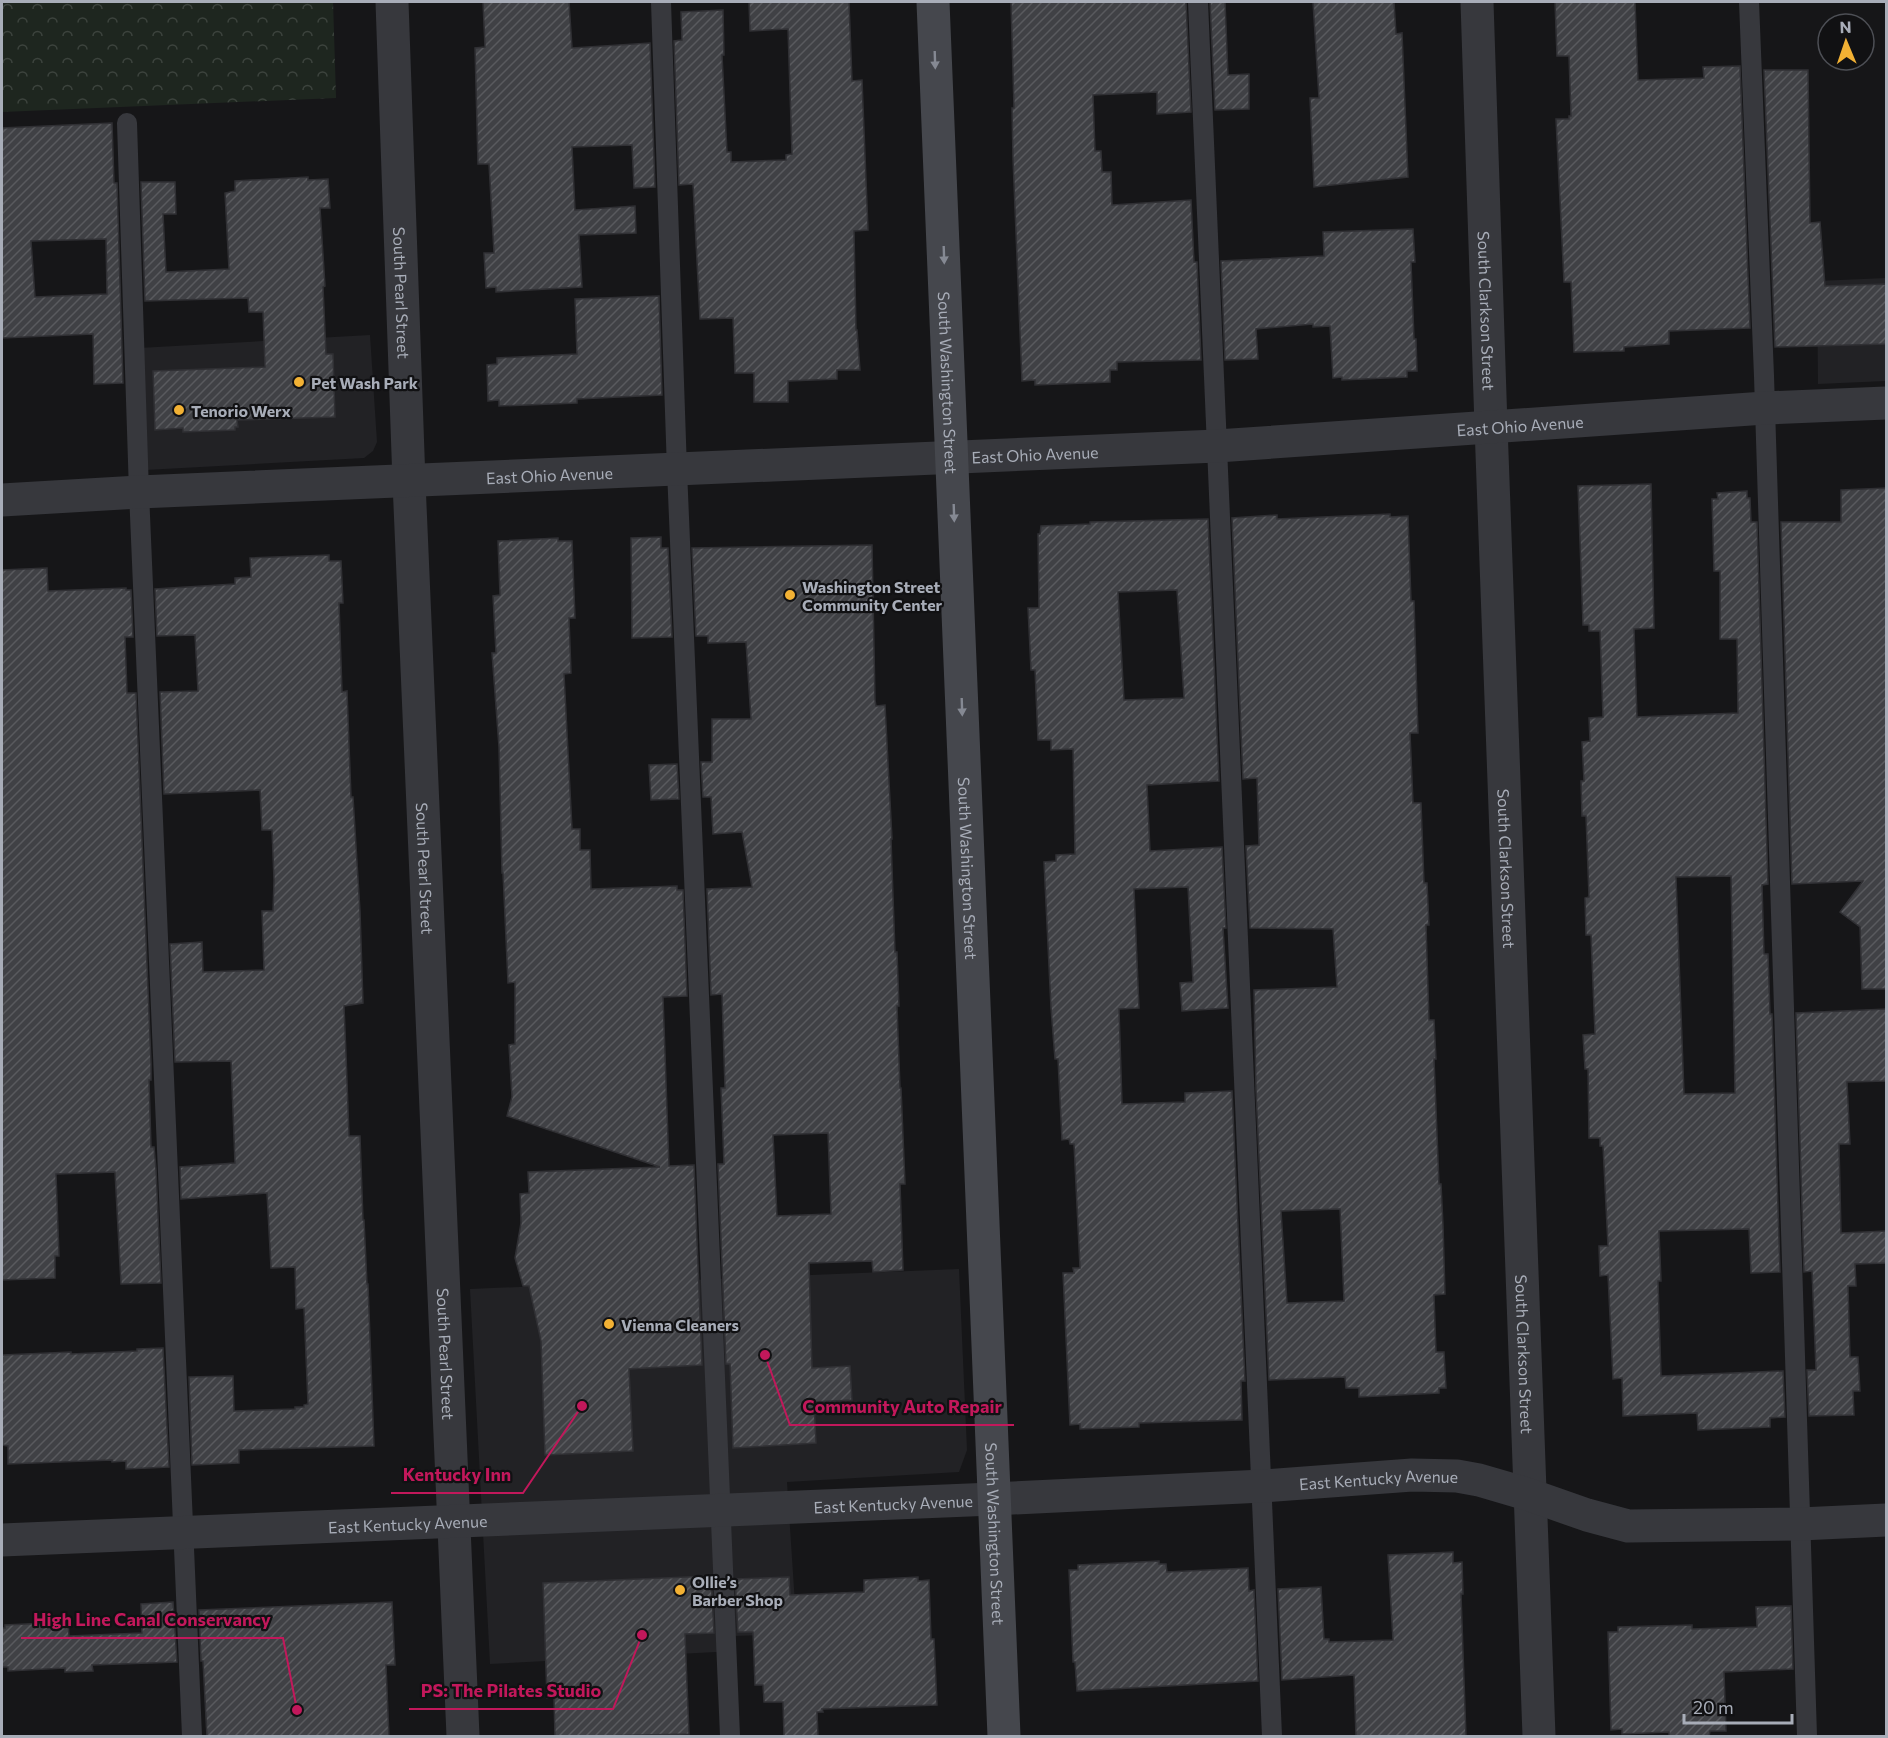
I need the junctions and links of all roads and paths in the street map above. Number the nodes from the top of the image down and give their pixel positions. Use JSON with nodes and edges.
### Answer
{"nodes":[{"id":1,"x":392,"y":2,"type":"edge"},
{"id":2,"x":661,"y":2,"type":"edge"},
{"id":3,"x":933,"y":2,"type":"edge"},
{"id":4,"x":1198,"y":2,"type":"edge"},
{"id":5,"x":1477,"y":2,"type":"edge"},
{"id":6,"x":1749,"y":2,"type":"edge"},
{"id":7,"x":127,"y":123,"type":"dead end"},
{"id":8,"x":1887,"y":404,"type":"edge"},
{"id":9,"x":1765,"y":408,"type":"junction"},
{"id":10,"x":1491,"y":426,"type":"junction"},
{"id":11,"x":1217,"y":446,"type":"junction"},
{"id":12,"x":952,"y":457,"type":"junction"},
{"id":13,"x":677,"y":470,"type":"junction"},
{"id":14,"x":409,"y":482,"type":"junction"},
{"id":15,"x":139,"y":492,"type":"junction"},
{"id":16,"x":2,"y":500,"type":"edge"},
{"id":17,"x":1263,"y":1486,"type":"junction"},
{"id":18,"x":1530,"y":1495,"type":"junction"},
{"id":19,"x":993,"y":1499,"type":"junction"},
{"id":20,"x":722,"y":1510,"type":"junction"},
{"id":21,"x":1887,"y":1520,"type":"edge"},
{"id":22,"x":454,"y":1521,"type":"junction"},
{"id":23,"x":1800,"y":1524,"type":"junction"},
{"id":24,"x":184,"y":1532,"type":"junction"},
{"id":25,"x":2,"y":1540,"type":"edge"},
{"id":26,"x":192,"y":1737,"type":"edge"},
{"id":27,"x":463,"y":1737,"type":"edge"},
{"id":28,"x":730,"y":1737,"type":"edge"},
{"id":29,"x":1004,"y":1737,"type":"edge"},
{"id":30,"x":1272,"y":1737,"type":"edge"},
{"id":31,"x":1539,"y":1737,"type":"edge"},
{"id":32,"x":1807,"y":1737,"type":"edge"}],
"edges":[{"from":1,"to":14,"type":"street","name":"South Pearl Street"},
{"from":2,"to":13,"type":"lane"},
{"from":3,"to":12,"type":"street","name":"South Washington Street","one_way":true},
{"from":4,"to":11,"type":"lane"},
{"from":5,"to":10,"type":"street","name":"South Clarkson Street"},
{"from":6,"to":9,"type":"lane"},
{"from":7,"to":15,"type":"lane"},
{"from":8,"to":9,"type":"street","name":"East Ohio Avenue"},
{"from":9,"to":10,"type":"street","name":"East Ohio Avenue"},
{"from":9,"to":23,"type":"lane"},
{"from":10,"to":11,"type":"street","name":"East Ohio Avenue"},
{"from":10,"to":18,"type":"street","name":"South Clarkson Street"},
{"from":11,"to":12,"type":"street","name":"East Ohio Avenue"},
{"from":11,"to":17,"type":"lane"},
{"from":12,"to":13,"type":"street","name":"East Ohio Avenue"},
{"from":12,"to":19,"type":"street","name":"South Washington Street","one_way":true},
{"from":13,"to":14,"type":"street","name":"East Ohio Avenue"},
{"from":13,"to":20,"type":"lane"},
{"from":14,"to":15,"type":"street","name":"East Ohio Avenue"},
{"from":14,"to":22,"type":"street","name":"South Pearl Street"},
{"from":15,"to":16,"type":"street","name":"East Ohio Avenue"},
{"from":15,"to":24,"type":"lane"},
{"from":17,"to":18,"type":"street","name":"East Kentucky Avenue"},
{"from":17,"to":19,"type":"street","name":"East Kentucky Avenue"},
{"from":17,"to":30,"type":"lane"},
{"from":18,"to":23,"type":"street","name":"East Kentucky Avenue"},
{"from":18,"to":31,"type":"street","name":"South Clarkson Street"},
{"from":19,"to":20,"type":"street","name":"East Kentucky Avenue"},
{"from":19,"to":29,"type":"street","name":"South Washington Street"},
{"from":20,"to":22,"type":"street","name":"East Kentucky Avenue"},
{"from":20,"to":28,"type":"lane"},
{"from":21,"to":23,"type":"street","name":"East Kentucky Avenue"},
{"from":22,"to":24,"type":"street","name":"East Kentucky Avenue"},
{"from":22,"to":27,"type":"street","name":"South Pearl Street"},
{"from":23,"to":32,"type":"lane"},
{"from":24,"to":25,"type":"street","name":"East Kentucky Avenue"},
{"from":24,"to":26,"type":"lane"}]}
